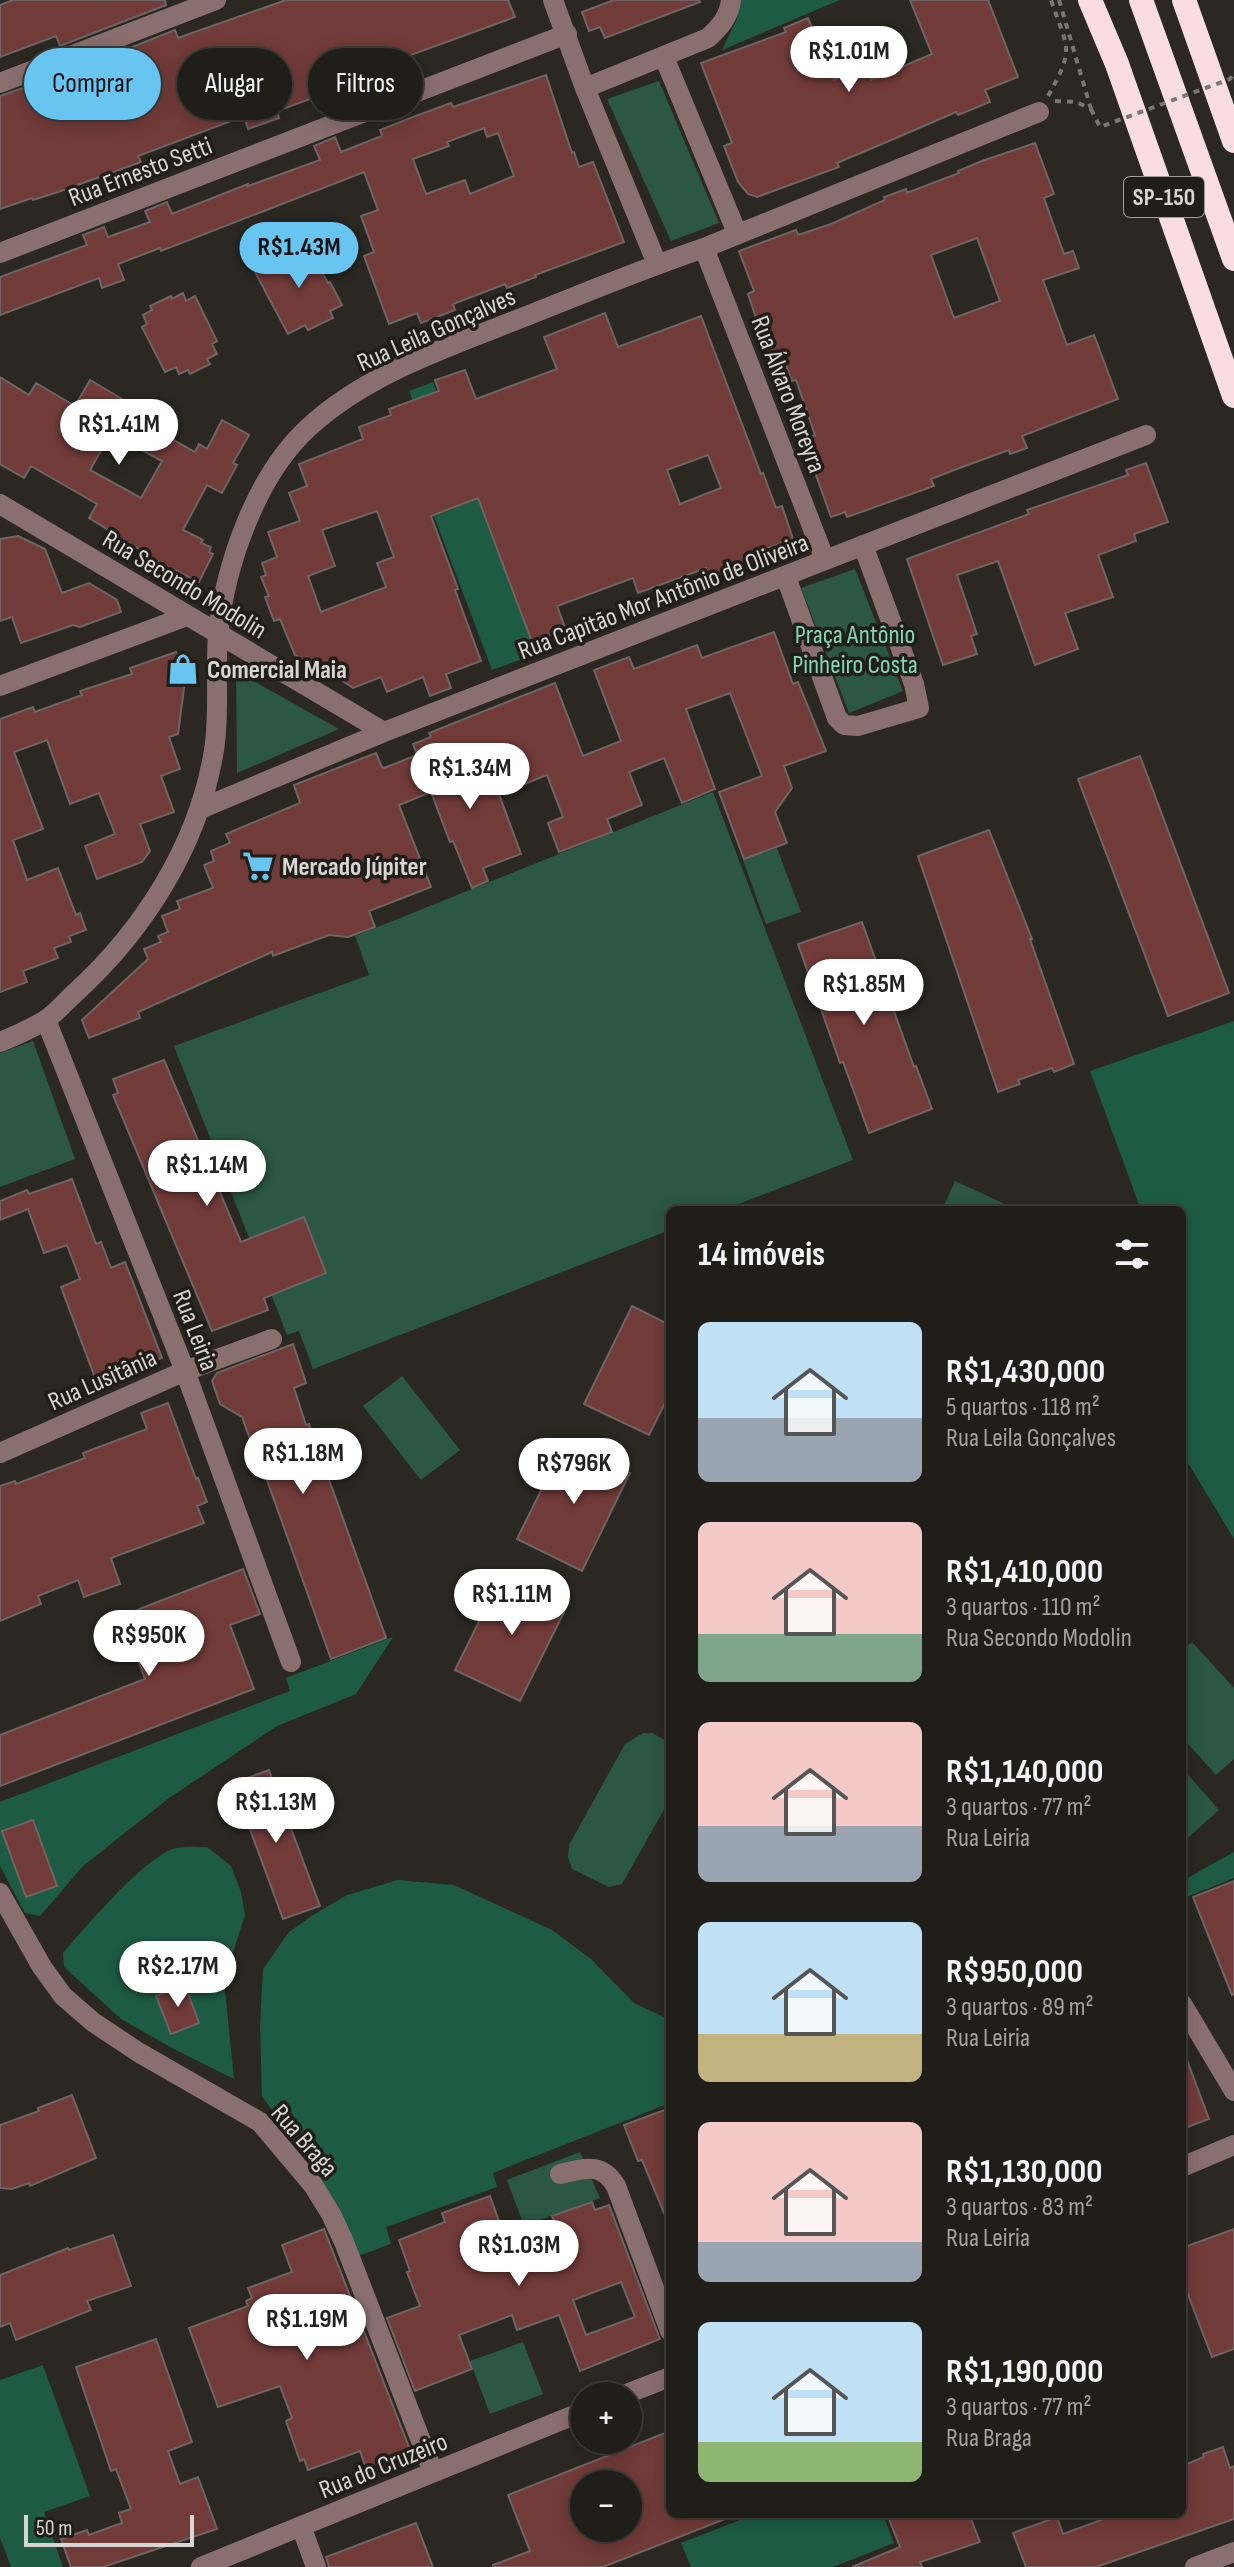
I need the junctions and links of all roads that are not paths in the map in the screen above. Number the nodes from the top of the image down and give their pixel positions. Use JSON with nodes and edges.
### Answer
{"nodes":[{"id":1,"x":216,"y":0,"type":"edge"},
{"id":2,"x":553,"y":0,"type":"edge"},
{"id":3,"x":731,"y":0,"type":"edge"},
{"id":4,"x":1090,"y":0,"type":"edge"},
{"id":5,"x":1141,"y":0,"type":"edge"},
{"id":6,"x":1184,"y":0,"type":"edge"},
{"id":7,"x":567,"y":34,"type":"junction"},
{"id":8,"x":664,"y":57,"type":"junction"},
{"id":9,"x":0,"y":83,"type":"edge"},
{"id":10,"x":585,"y":88,"type":"junction"},
{"id":11,"x":1039,"y":112,"type":"dead end"},
{"id":12,"x":1234,"y":141,"type":"edge"},
{"id":13,"x":737,"y":233,"type":"junction"},
{"id":14,"x":704,"y":248,"type":"junction"},
{"id":15,"x":0,"y":253,"type":"edge"},
{"id":16,"x":1234,"y":259,"type":"edge"},
{"id":17,"x":657,"y":264,"type":"junction"},
{"id":18,"x":1234,"y":396,"type":"edge"},
{"id":19,"x":1146,"y":435,"type":"dead end"},
{"id":20,"x":0,"y":504,"type":"edge"},
{"id":21,"x":863,"y":545,"type":"junction"},
{"id":22,"x":825,"y":560,"type":"junction"},
{"id":23,"x":786,"y":577,"type":"junction"},
{"id":24,"x":187,"y":616,"type":"junction"},
{"id":25,"x":218,"y":634,"type":"junction"},
{"id":26,"x":0,"y":686,"type":"edge"},
{"id":27,"x":384,"y":732,"type":"junction"},
{"id":28,"x":200,"y":809,"type":"junction"},
{"id":29,"x":46,"y":1020,"type":"junction"},
{"id":30,"x":0,"y":1042,"type":"edge"},
{"id":31,"x":272,"y":1339,"type":"dead end"},
{"id":32,"x":185,"y":1371,"type":"junction"},
{"id":33,"x":0,"y":1453,"type":"edge"},
{"id":34,"x":291,"y":1662,"type":"dead end"},
{"id":35,"x":0,"y":1893,"type":"edge"},
{"id":36,"x":1186,"y":2011,"type":"edge"},
{"id":37,"x":1234,"y":2091,"type":"edge"},
{"id":38,"x":1234,"y":2145,"type":"edge"},
{"id":39,"x":1186,"y":2165,"type":"edge"},
{"id":40,"x":560,"y":2174,"type":"dead end"},
{"id":41,"x":666,"y":2320,"type":"edge"},
{"id":42,"x":666,"y":2379,"type":"edge"},
{"id":43,"x":642,"y":2388,"type":"edge"},
{"id":44,"x":570,"y":2417,"type":"edge"},
{"id":45,"x":433,"y":2472,"type":"junction"},
{"id":46,"x":301,"y":2526,"type":"junction"},
{"id":47,"x":1234,"y":2552,"type":"edge"},
{"id":48,"x":201,"y":2567,"type":"edge"},
{"id":49,"x":316,"y":2567,"type":"edge"},
{"id":50,"x":1195,"y":2567,"type":"edge"}],
"edges":[{"from":1,"to":9,"type":"street"},
{"from":2,"to":7,"type":"street"},
{"from":3,"to":8,"type":"street"},
{"from":4,"to":18,"type":"highway","number":"SP-150"},
{"from":5,"to":16,"type":"highway","number":"SP-150"},
{"from":6,"to":12,"type":"highway"},
{"from":7,"to":10,"type":"street"},
{"from":7,"to":15,"type":"street","name":"Rua Ernesto Setti"},
{"from":8,"to":10,"type":"street"},
{"from":8,"to":13,"type":"street"},
{"from":10,"to":17,"type":"street"},
{"from":11,"to":13,"type":"street","name":"Rua Leila Gonçalves"},
{"from":13,"to":14,"type":"street","name":"Rua Leila Gonçalves"},
{"from":14,"to":17,"type":"street","name":"Rua Leila Gonçalves"},
{"from":14,"to":22,"type":"street","name":"Rua Álvaro Moreyra"},
{"from":17,"to":25,"type":"street","name":"Rua Leila Gonçalves"},
{"from":19,"to":21,"type":"street","name":"Rua Capitão Mor Antônio de Oliveira"},
{"from":20,"to":24,"type":"street","name":"Rua Secondo Modolin"},
{"from":21,"to":22,"type":"street","name":"Rua Capitão Mor Antônio de Oliveira"},
{"from":21,"to":23,"type":"street"},
{"from":22,"to":23,"type":"street","name":"Rua Capitão Mor Antônio de Oliveira"},
{"from":23,"to":27,"type":"street","name":"Rua Capitão Mor Antônio de Oliveira"},
{"from":24,"to":25,"type":"street","name":"Rua Secondo Modolin"},
{"from":24,"to":26,"type":"street"},
{"from":25,"to":27,"type":"street","name":"Rua Secondo Modolin"},
{"from":25,"to":28,"type":"street","name":"Rua Leila Gonçalves"},
{"from":27,"to":28,"type":"street","name":"Rua Capitão Mor Antônio de Oliveira"},
{"from":28,"to":29,"type":"street","name":"Rua Leila Gonçalves"},
{"from":29,"to":30,"type":"street","name":"Rua Leila Gonçalves"},
{"from":29,"to":32,"type":"street","name":"Rua Leiria"},
{"from":31,"to":32,"type":"street","name":"Rua Lusitânia"},
{"from":32,"to":33,"type":"street","name":"Rua Lusitânia"},
{"from":32,"to":34,"type":"street","name":"Rua Leiria"},
{"from":35,"to":45,"type":"street","name":"Rua Braga"},
{"from":36,"to":37,"type":"street"},
{"from":38,"to":39,"type":"street"},
{"from":40,"to":41,"type":"street"},
{"from":42,"to":43,"type":"street"},
{"from":44,"to":45,"type":"street","name":"Rua do Cruzeiro"},
{"from":45,"to":46,"type":"street","name":"Rua do Cruzeiro"},
{"from":46,"to":48,"type":"street","name":"Rua do Cruzeiro"},
{"from":46,"to":49,"type":"street"},
{"from":47,"to":50,"type":"street"}]}
